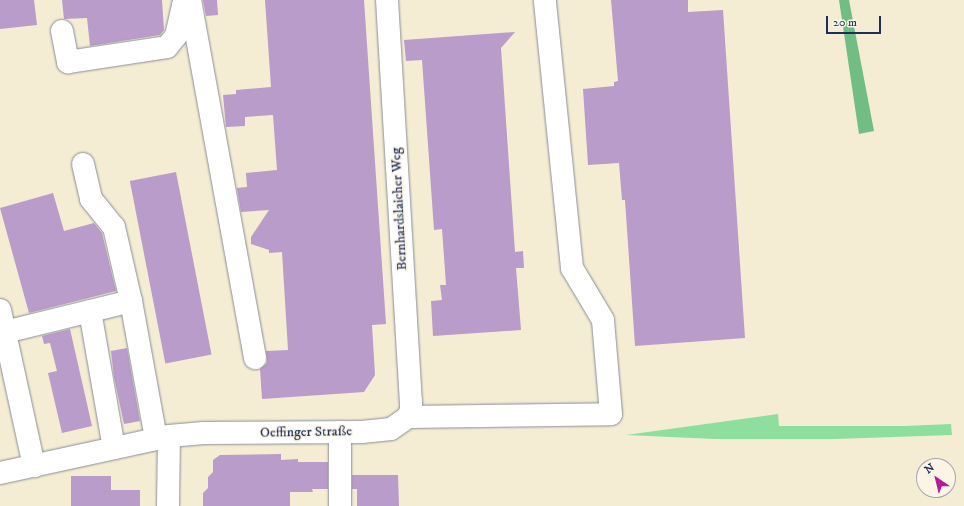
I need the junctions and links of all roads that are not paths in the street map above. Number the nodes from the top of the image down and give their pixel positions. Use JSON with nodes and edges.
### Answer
{"nodes":[{"id":1,"x":387,"y":0,"type":"edge"},
{"id":2,"x":545,"y":0,"type":"edge"},
{"id":3,"x":190,"y":1,"type":"edge"},
{"id":4,"x":62,"y":31,"type":"dead end"},
{"id":5,"x":83,"y":164,"type":"dead end"},
{"id":6,"x":131,"y":302,"type":"junction"},
{"id":7,"x":0,"y":310,"type":"edge"},
{"id":8,"x":90,"y":311,"type":"junction"},
{"id":9,"x":5,"y":332,"type":"junction"},
{"id":10,"x":255,"y":358,"type":"dead end"},
{"id":11,"x":408,"y":418,"type":"junction"},
{"id":12,"x":340,"y":432,"type":"junction"},
{"id":13,"x":163,"y":438,"type":"junction"},
{"id":14,"x":114,"y":448,"type":"junction"},
{"id":15,"x":34,"y":466,"type":"junction"},
{"id":16,"x":0,"y":473,"type":"edge"},
{"id":17,"x":168,"y":506,"type":"edge"},
{"id":18,"x":340,"y":506,"type":"edge"}],
"edges":[{"from":1,"to":11,"type":"street","name":"Bernhardslaicher Weg"},
{"from":2,"to":11,"type":"street"},
{"from":3,"to":4,"type":"street"},
{"from":3,"to":10,"type":"street"},
{"from":5,"to":6,"type":"street"},
{"from":6,"to":8,"type":"street"},
{"from":6,"to":13,"type":"street"},
{"from":7,"to":9,"type":"street"},
{"from":8,"to":9,"type":"street"},
{"from":8,"to":14,"type":"street"},
{"from":9,"to":15,"type":"street"},
{"from":11,"to":12,"type":"street","name":"Oeffinger Straße"},
{"from":12,"to":13,"type":"street","name":"Oeffinger Straße"},
{"from":12,"to":18,"type":"street"},
{"from":13,"to":14,"type":"street","name":"Oeffinger Straße"},
{"from":13,"to":17,"type":"street"},
{"from":14,"to":15,"type":"street","name":"Oeffinger Straße"},
{"from":15,"to":16,"type":"street","name":"Oeffinger Straße"}]}
